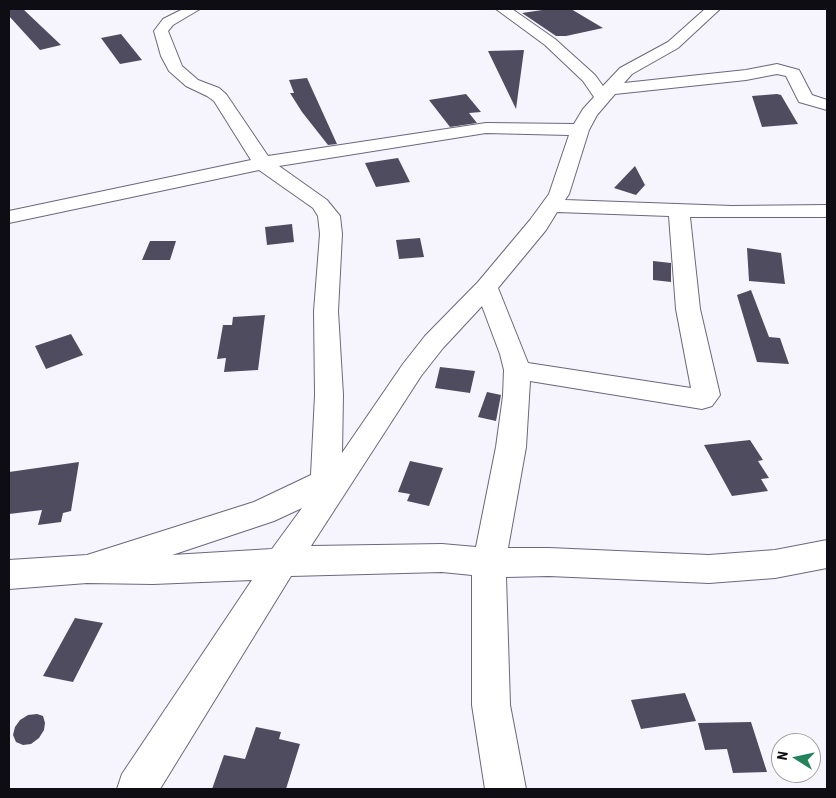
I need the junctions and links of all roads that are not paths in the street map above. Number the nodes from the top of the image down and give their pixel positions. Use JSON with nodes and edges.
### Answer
{"nodes":[{"id":1,"x":193,"y":9,"type":"edge"},
{"id":2,"x":503,"y":9,"type":"edge"},
{"id":3,"x":713,"y":9,"type":"edge"},
{"id":4,"x":646,"y":60,"type":"junction"},
{"id":5,"x":690,"y":80,"type":"junction"},
{"id":6,"x":605,"y":93,"type":"junction"},
{"id":7,"x":827,"y":105,"type":"edge"},
{"id":8,"x":580,"y":130,"type":"junction"},
{"id":9,"x":263,"y":163,"type":"junction"},
{"id":10,"x":551,"y":206,"type":"junction"},
{"id":11,"x":679,"y":210,"type":"junction"},
{"id":12,"x":827,"y":211,"type":"edge"},
{"id":13,"x":9,"y":217,"type":"edge"},
{"id":14,"x":486,"y":287,"type":"junction"},
{"id":15,"x":517,"y":370,"type":"junction"},
{"id":16,"x":336,"y":475,"type":"junction"},
{"id":17,"x":490,"y":562,"type":"junction"},
{"id":18,"x":825,"y":563,"type":"edge"},
{"id":19,"x":281,"y":564,"type":"junction"},
{"id":20,"x":87,"y":569,"type":"junction"},
{"id":21,"x":9,"y":574,"type":"edge"},
{"id":22,"x":137,"y":789,"type":"edge"},
{"id":23,"x":506,"y":789,"type":"edge"}],
"edges":[{"from":1,"to":9,"type":"street"},
{"from":2,"to":6,"type":"street"},
{"from":3,"to":4,"type":"street"},
{"from":4,"to":5,"type":"street"},
{"from":4,"to":6,"type":"street"},
{"from":5,"to":6,"type":"street"},
{"from":5,"to":7,"type":"street"},
{"from":6,"to":8,"type":"street"},
{"from":8,"to":9,"type":"street"},
{"from":8,"to":10,"type":"street"},
{"from":9,"to":13,"type":"street"},
{"from":9,"to":16,"type":"street"},
{"from":10,"to":11,"type":"street"},
{"from":10,"to":14,"type":"street"},
{"from":11,"to":12,"type":"street"},
{"from":11,"to":15,"type":"street"},
{"from":14,"to":15,"type":"street"},
{"from":14,"to":16,"type":"street"},
{"from":15,"to":17,"type":"street"},
{"from":16,"to":19,"type":"street"},
{"from":16,"to":20,"type":"street"},
{"from":17,"to":18,"type":"street"},
{"from":17,"to":19,"type":"street"},
{"from":17,"to":23,"type":"street"},
{"from":19,"to":20,"type":"street"},
{"from":19,"to":22,"type":"street"},
{"from":20,"to":21,"type":"street"}]}
